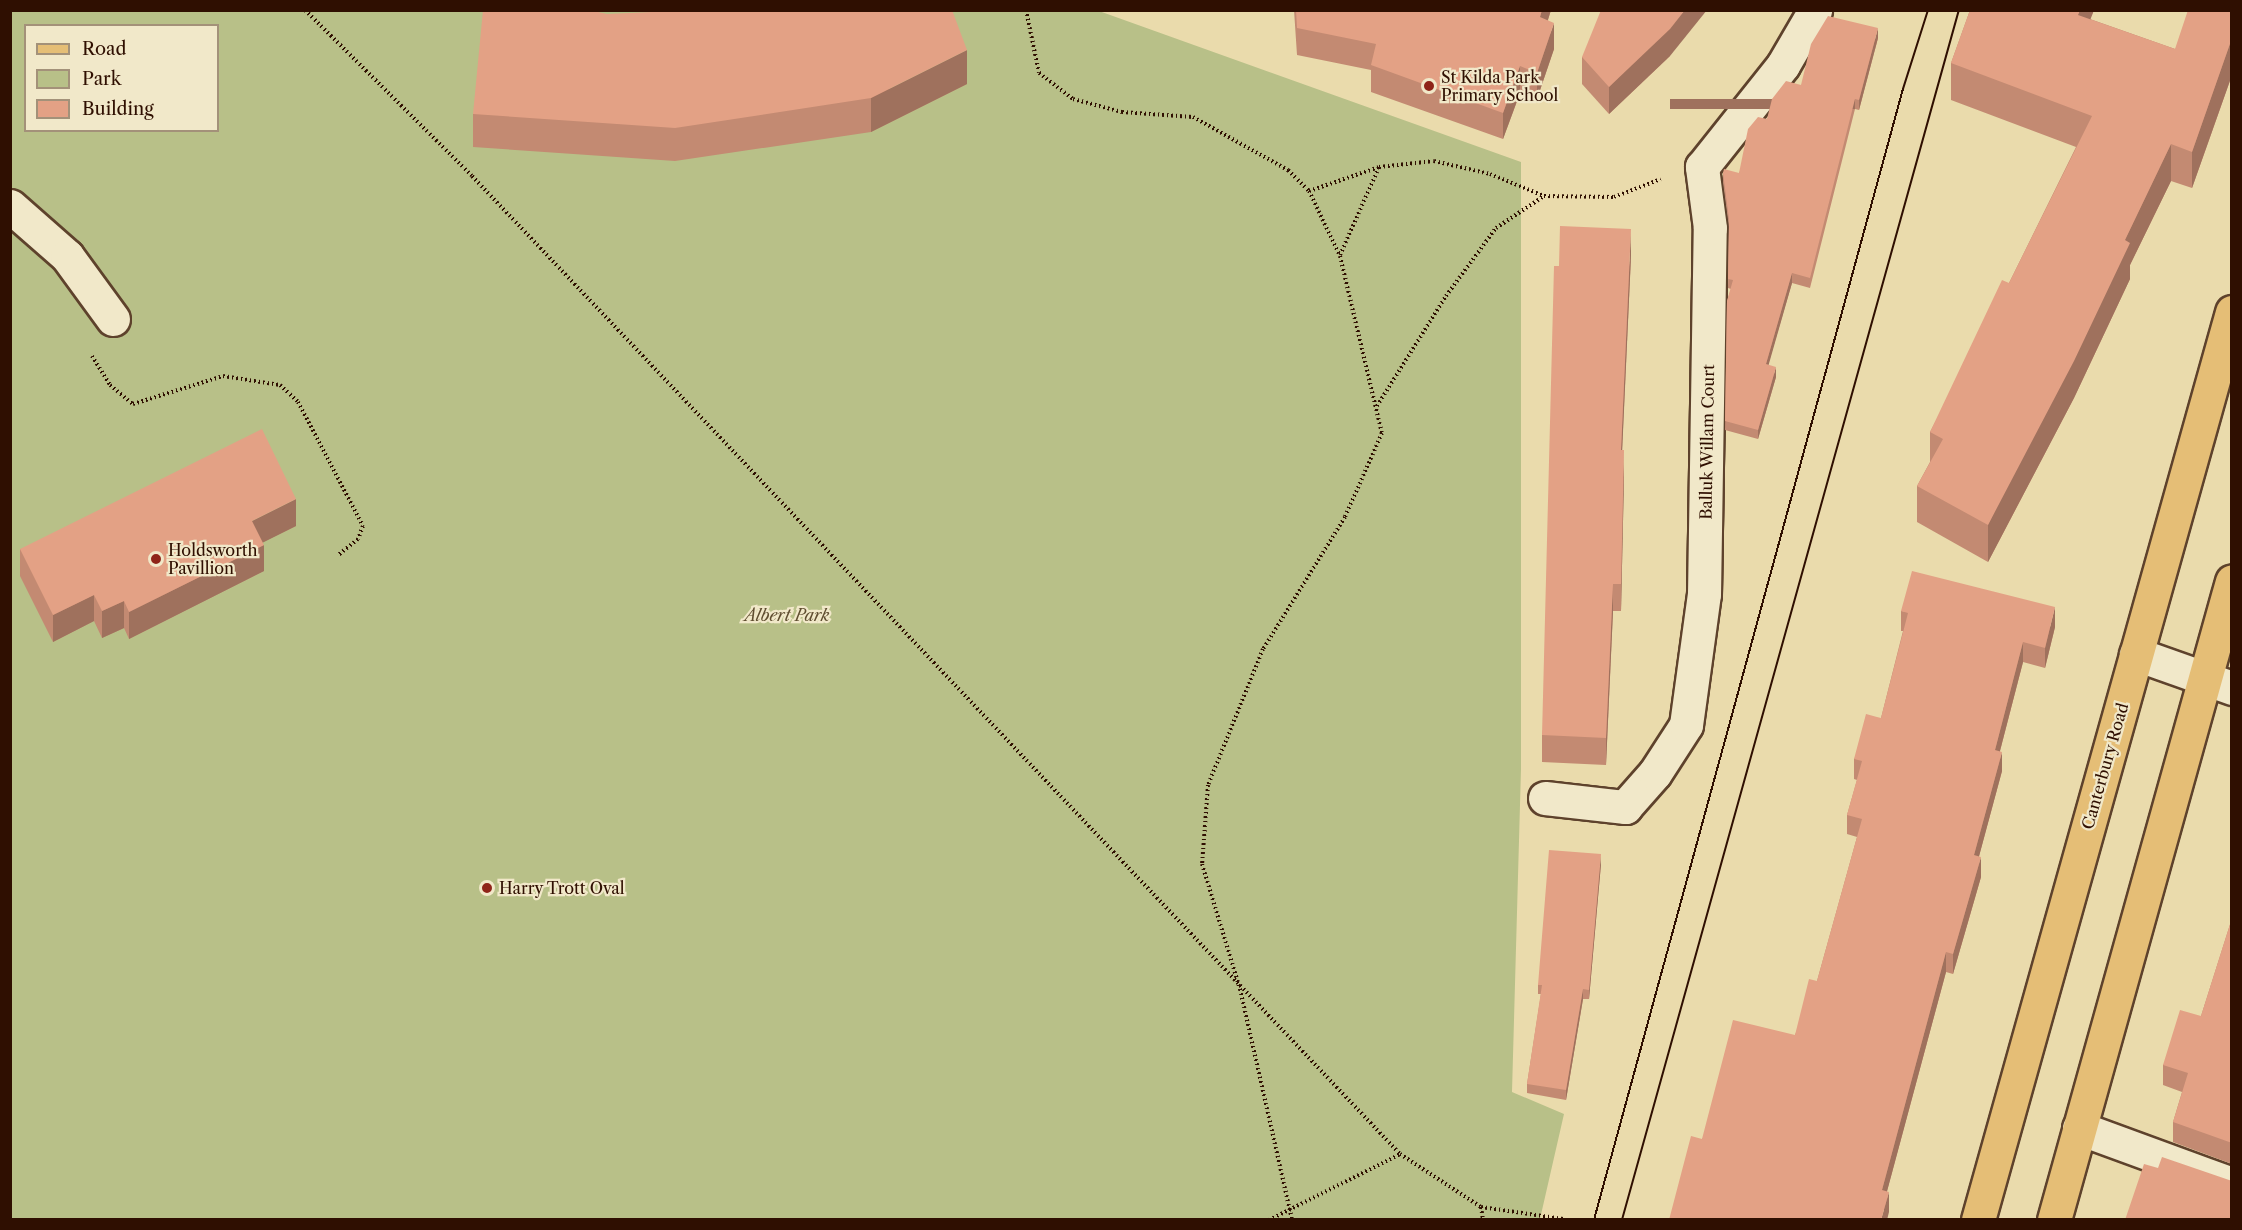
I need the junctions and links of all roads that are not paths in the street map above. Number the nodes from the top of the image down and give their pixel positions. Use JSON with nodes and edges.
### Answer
{"nodes":[{"id":1,"x":1815,"y":10,"type":"edge"},
{"id":2,"x":10,"y":206,"type":"edge"},
{"id":3,"x":2232,"y":312,"type":"edge"},
{"id":4,"x":112,"y":320,"type":"dead end"},
{"id":5,"x":2232,"y":581,"type":"edge"},
{"id":6,"x":2136,"y":654,"type":"junction"},
{"id":7,"x":2219,"y":684,"type":"edge"},
{"id":8,"x":1545,"y":798,"type":"dead end"},
{"id":9,"x":2079,"y":1128,"type":"junction"},
{"id":10,"x":2232,"y":1184,"type":"edge"},
{"id":11,"x":1978,"y":1220,"type":"edge"},
{"id":12,"x":2054,"y":1220,"type":"edge"}],
"edges":[{"from":1,"to":8,"type":"street","name":"Balluk Willam Court"},
{"from":2,"to":4,"type":"street"},
{"from":3,"to":6,"type":"main road","name":"Canterbury Road"},
{"from":5,"to":7,"type":"main road"},
{"from":6,"to":7,"type":"street"},
{"from":6,"to":11,"type":"main road","name":"Canterbury Road"},
{"from":7,"to":9,"type":"main road"},
{"from":9,"to":10,"type":"street"},
{"from":9,"to":12,"type":"main road"}]}
